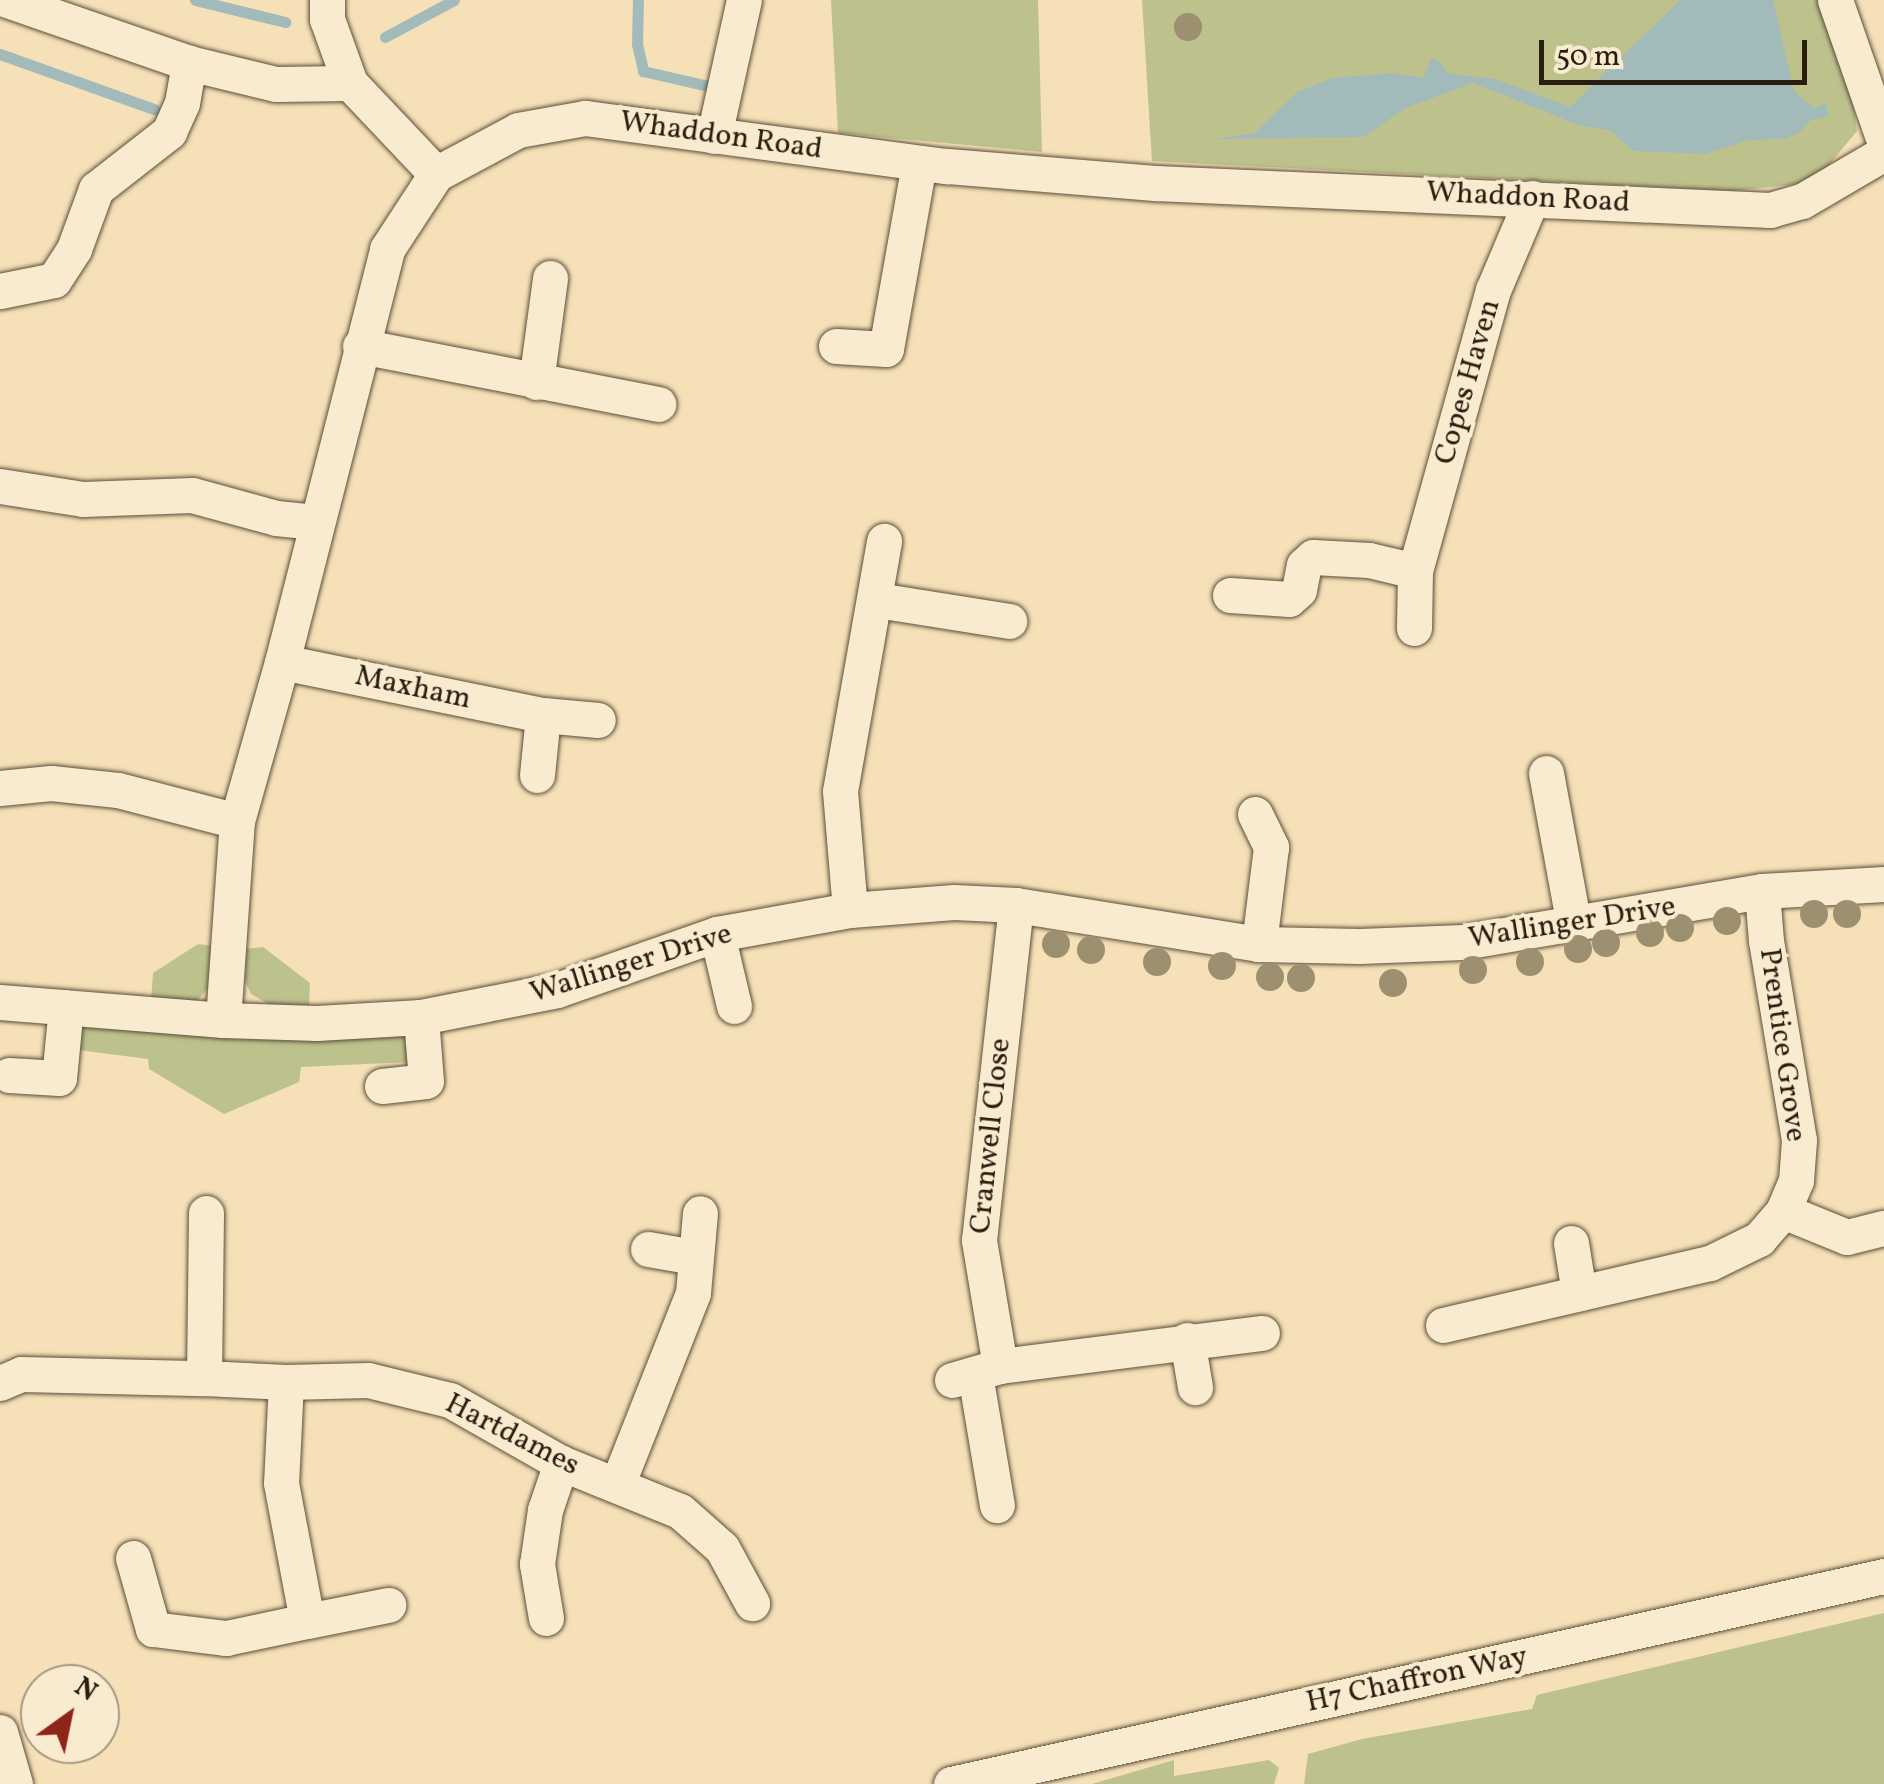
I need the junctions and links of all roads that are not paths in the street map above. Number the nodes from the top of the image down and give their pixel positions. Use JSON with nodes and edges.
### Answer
{"nodes":[{"id":1,"x":7,"y":0,"type":"edge"},
{"id":2,"x":327,"y":0,"type":"edge"},
{"id":3,"x":744,"y":0,"type":"edge"},
{"id":4,"x":1834,"y":0,"type":"edge"},
{"id":5,"x":189,"y":63,"type":"junction"},
{"id":6,"x":350,"y":83,"type":"junction"},
{"id":7,"x":714,"y":136,"type":"junction"},
{"id":8,"x":1884,"y":141,"type":"edge"},
{"id":9,"x":1884,"y":153,"type":"edge"},
{"id":10,"x":919,"y":163,"type":"junction"},
{"id":11,"x":436,"y":174,"type":"junction"},
{"id":12,"x":1532,"y":198,"type":"junction"},
{"id":13,"x":550,"y":278,"type":"dead end"},
{"id":14,"x":0,"y":291,"type":"edge"},
{"id":15,"x":360,"y":346,"type":"junction"},
{"id":16,"x":836,"y":346,"type":"dead end"},
{"id":17,"x":536,"y":382,"type":"junction"},
{"id":18,"x":658,"y":404,"type":"dead end"},
{"id":19,"x":0,"y":486,"type":"edge"},
{"id":20,"x":316,"y":522,"type":"junction"},
{"id":21,"x":884,"y":540,"type":"dead end"},
{"id":22,"x":1416,"y":571,"type":"junction"},
{"id":23,"x":1230,"y":596,"type":"dead end"},
{"id":24,"x":876,"y":600,"type":"junction"},
{"id":25,"x":1009,"y":620,"type":"dead end"},
{"id":26,"x":1414,"y":628,"type":"dead end"},
{"id":27,"x":282,"y":662,"type":"junction"},
{"id":28,"x":544,"y":715,"type":"junction"},
{"id":29,"x":598,"y":720,"type":"dead end"},
{"id":30,"x":1546,"y":773,"type":"dead end"},
{"id":31,"x":537,"y":775,"type":"dead end"},
{"id":32,"x":0,"y":788,"type":"edge"},
{"id":33,"x":1256,"y":814,"type":"dead end"},
{"id":34,"x":236,"y":821,"type":"junction"},
{"id":35,"x":1884,"y":884,"type":"edge"},
{"id":36,"x":1762,"y":891,"type":"junction"},
{"id":37,"x":1016,"y":905,"type":"junction"},
{"id":38,"x":850,"y":910,"type":"junction"},
{"id":39,"x":1574,"y":926,"type":"junction"},
{"id":40,"x":717,"y":934,"type":"junction"},
{"id":41,"x":1259,"y":944,"type":"junction"},
{"id":42,"x":0,"y":1002,"type":"edge"},
{"id":43,"x":734,"y":1006,"type":"dead end"},
{"id":44,"x":66,"y":1007,"type":"junction"},
{"id":45,"x":421,"y":1017,"type":"junction"},
{"id":46,"x":223,"y":1020,"type":"junction"},
{"id":47,"x":9,"y":1075,"type":"dead end"},
{"id":48,"x":382,"y":1086,"type":"dead end"},
{"id":49,"x":1783,"y":1212,"type":"junction"},
{"id":50,"x":206,"y":1213,"type":"dead end"},
{"id":51,"x":700,"y":1213,"type":"dead end"},
{"id":52,"x":1884,"y":1228,"type":"edge"},
{"id":53,"x":1572,"y":1243,"type":"dead end"},
{"id":54,"x":648,"y":1249,"type":"dead end"},
{"id":55,"x":694,"y":1257,"type":"junction"},
{"id":56,"x":1579,"y":1293,"type":"junction"},
{"id":57,"x":1442,"y":1324,"type":"dead end"},
{"id":58,"x":1262,"y":1333,"type":"dead end"},
{"id":59,"x":1187,"y":1340,"type":"junction"},
{"id":60,"x":976,"y":1374,"type":"junction"},
{"id":61,"x":204,"y":1378,"type":"junction"},
{"id":62,"x":0,"y":1382,"type":"edge"},
{"id":63,"x":286,"y":1382,"type":"junction"},
{"id":64,"x":1194,"y":1387,"type":"dead end"},
{"id":65,"x":561,"y":1463,"type":"junction"},
{"id":66,"x":617,"y":1485,"type":"junction"},
{"id":67,"x":997,"y":1505,"type":"dead end"},
{"id":68,"x":133,"y":1558,"type":"dead end"},
{"id":69,"x":1884,"y":1576,"type":"edge"},
{"id":70,"x":752,"y":1603,"type":"dead end"},
{"id":71,"x":388,"y":1605,"type":"dead end"},
{"id":72,"x":546,"y":1618,"type":"dead end"},
{"id":73,"x":307,"y":1621,"type":"junction"},
{"id":74,"x":0,"y":1732,"type":"edge"},
{"id":75,"x":14,"y":1784,"type":"edge"},
{"id":76,"x":951,"y":1784,"type":"edge"}],
"edges":[{"from":1,"to":5,"type":"street"},
{"from":2,"to":6,"type":"street"},
{"from":3,"to":7,"type":"street"},
{"from":4,"to":8,"type":"street"},
{"from":5,"to":6,"type":"street"},
{"from":5,"to":14,"type":"street"},
{"from":6,"to":11,"type":"street"},
{"from":7,"to":10,"type":"street","name":"Whaddon Road"},
{"from":7,"to":11,"type":"street","name":"Whaddon Road"},
{"from":9,"to":12,"type":"street","name":"Whaddon Road"},
{"from":10,"to":12,"type":"street","name":"Whaddon Road"},
{"from":10,"to":16,"type":"street"},
{"from":11,"to":15,"type":"street","name":"Whaddon Road"},
{"from":12,"to":22,"type":"street","name":"Copes Haven"},
{"from":13,"to":17,"type":"street"},
{"from":15,"to":17,"type":"street"},
{"from":15,"to":20,"type":"street","name":"Whaddon Road"},
{"from":17,"to":18,"type":"street"},
{"from":19,"to":20,"type":"street"},
{"from":20,"to":27,"type":"street","name":"Whaddon Road"},
{"from":21,"to":24,"type":"street"},
{"from":22,"to":23,"type":"street"},
{"from":22,"to":26,"type":"street","name":"Copes Haven"},
{"from":24,"to":25,"type":"street"},
{"from":24,"to":38,"type":"street"},
{"from":27,"to":28,"type":"street","name":"Maxham"},
{"from":27,"to":34,"type":"street","name":"Whaddon Road"},
{"from":28,"to":29,"type":"street","name":"Maxham"},
{"from":28,"to":31,"type":"street"},
{"from":30,"to":39,"type":"street"},
{"from":32,"to":34,"type":"street"},
{"from":33,"to":41,"type":"street"},
{"from":34,"to":46,"type":"street","name":"Whaddon Road"},
{"from":35,"to":36,"type":"street","name":"Wallinger Drive"},
{"from":36,"to":39,"type":"street","name":"Wallinger Drive"},
{"from":36,"to":49,"type":"street","name":"Prentice Grove"},
{"from":37,"to":38,"type":"street","name":"Wallinger Drive"},
{"from":37,"to":41,"type":"street","name":"Wallinger Drive"},
{"from":37,"to":60,"type":"street","name":"Cranwell Close"},
{"from":38,"to":40,"type":"street","name":"Wallinger Drive"},
{"from":39,"to":41,"type":"street","name":"Wallinger Drive"},
{"from":40,"to":43,"type":"street"},
{"from":40,"to":45,"type":"street","name":"Wallinger Drive"},
{"from":42,"to":44,"type":"street","name":"Wallinger Drive"},
{"from":44,"to":46,"type":"street","name":"Wallinger Drive"},
{"from":44,"to":47,"type":"street"},
{"from":45,"to":46,"type":"street","name":"Wallinger Drive"},
{"from":45,"to":48,"type":"street"},
{"from":49,"to":52,"type":"street"},
{"from":49,"to":56,"type":"street"},
{"from":50,"to":61,"type":"street"},
{"from":51,"to":55,"type":"street","name":"Hartdames"},
{"from":53,"to":56,"type":"street"},
{"from":54,"to":55,"type":"street"},
{"from":55,"to":66,"type":"street","name":"Hartdames"},
{"from":56,"to":57,"type":"street"},
{"from":58,"to":59,"type":"street"},
{"from":59,"to":60,"type":"street"},
{"from":59,"to":64,"type":"street"},
{"from":60,"to":67,"type":"street","name":"Cranwell Close"},
{"from":61,"to":62,"type":"street","name":"Hartdames"},
{"from":61,"to":63,"type":"street","name":"Hartdames"},
{"from":63,"to":65,"type":"street","name":"Hartdames"},
{"from":63,"to":73,"type":"street"},
{"from":65,"to":66,"type":"street","name":"Hartdames"},
{"from":65,"to":72,"type":"street"},
{"from":66,"to":70,"type":"street","name":"Hartdames"},
{"from":68,"to":73,"type":"street"},
{"from":69,"to":76,"type":"street","name":"H7 Chaffron Way"},
{"from":71,"to":73,"type":"street"},
{"from":74,"to":75,"type":"street"}]}
